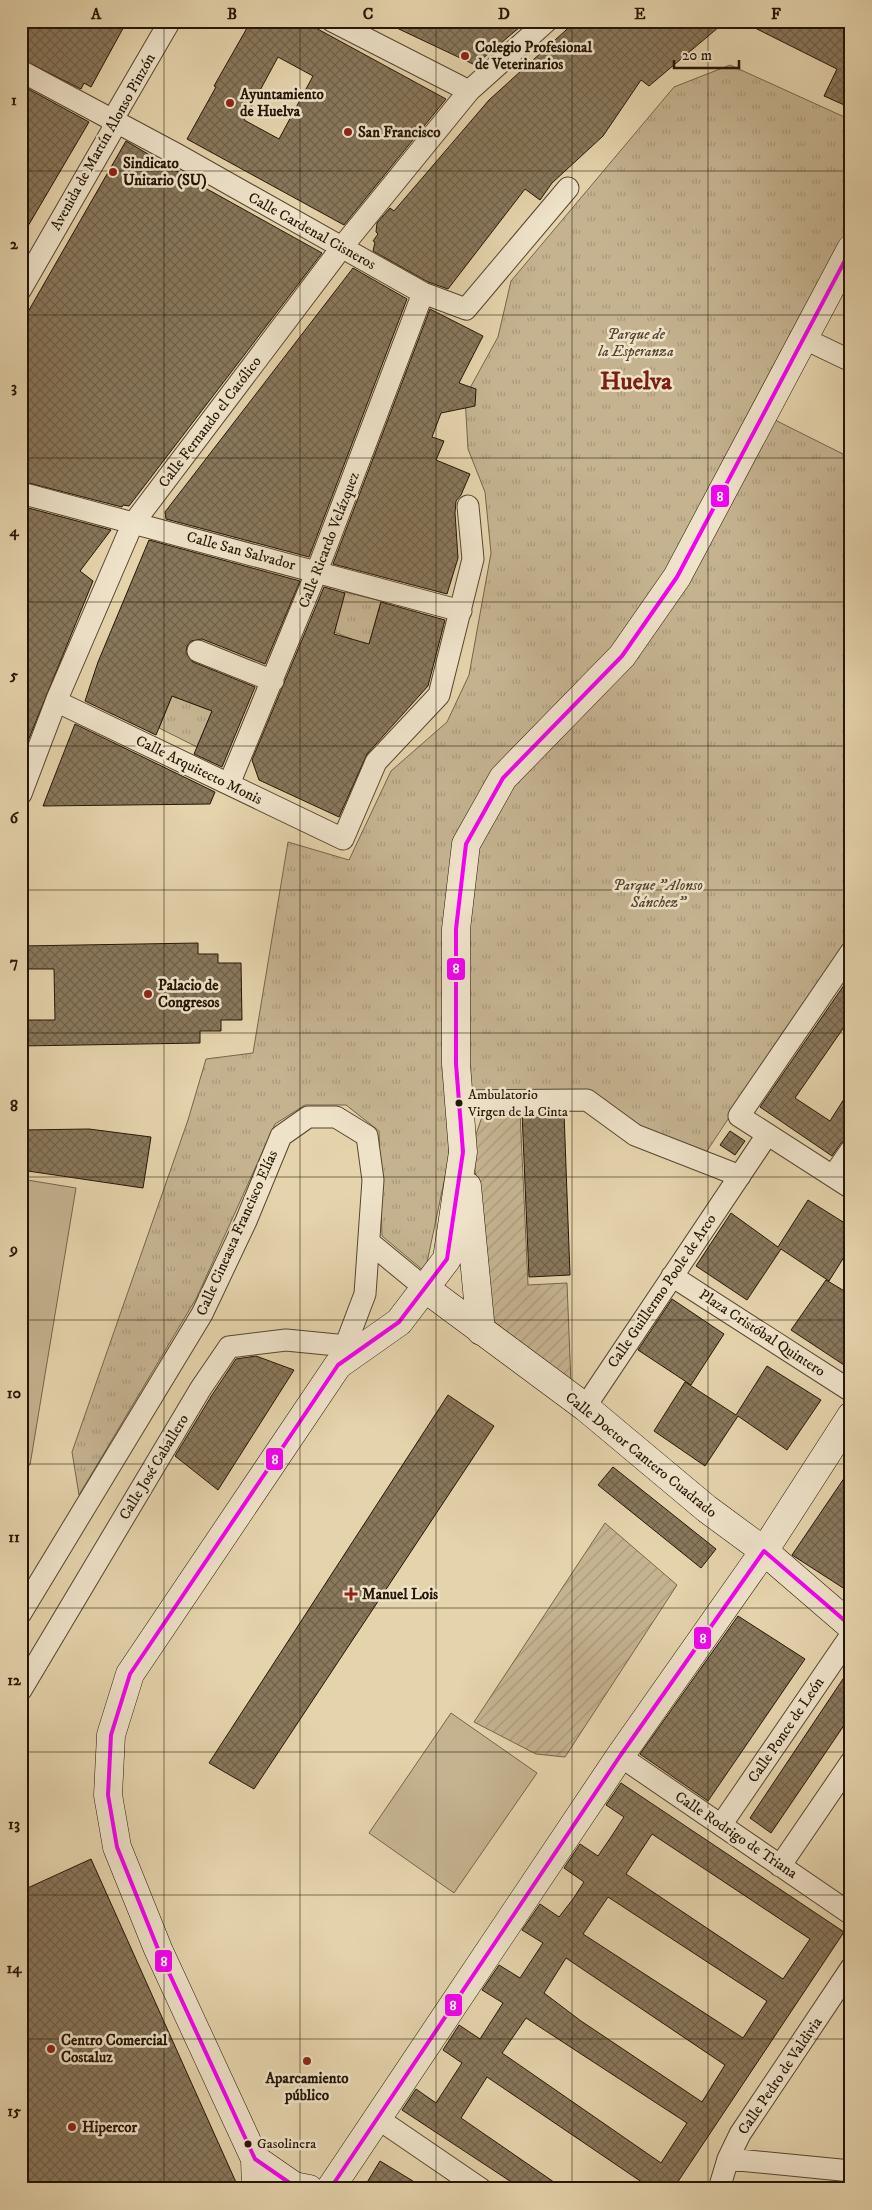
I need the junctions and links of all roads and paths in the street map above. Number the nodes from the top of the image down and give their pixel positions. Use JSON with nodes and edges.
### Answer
{"nodes":[{"id":1,"x":170,"y":21,"type":"edge"},
{"id":2,"x":332,"y":21,"type":"edge"},
{"id":3,"x":547,"y":21,"type":"edge"},
{"id":4,"x":21,"y":71,"type":"edge"},
{"id":5,"x":469,"y":91,"type":"junction"},
{"id":6,"x":113,"y":119,"type":"junction"},
{"id":7,"x":568,"y":188,"type":"dead end"},
{"id":8,"x":342,"y":247,"type":"junction"},
{"id":9,"x":851,"y":249,"type":"edge"},
{"id":10,"x":21,"y":289,"type":"edge"},
{"id":11,"x":423,"y":294,"type":"junction"},
{"id":12,"x":804,"y":338,"type":"junction"},
{"id":13,"x":851,"y":361,"type":"edge"},
{"id":14,"x":21,"y":493,"type":"edge"},
{"id":15,"x":468,"y":506,"type":"dead end"},
{"id":16,"x":132,"y":525,"type":"junction"},
{"id":17,"x":317,"y":571,"type":"junction"},
{"id":18,"x":461,"y":611,"type":"junction"},
{"id":19,"x":198,"y":652,"type":"dead end"},
{"id":20,"x":273,"y":681,"type":"junction"},
{"id":21,"x":57,"y":699,"type":"junction"},
{"id":22,"x":229,"y":784,"type":"junction"},
{"id":23,"x":21,"y":794,"type":"edge"},
{"id":24,"x":851,"y":952,"type":"edge"},
{"id":25,"x":459,"y":1101,"type":"junction"},
{"id":26,"x":767,"y":1135,"type":"junction"},
{"id":27,"x":851,"y":1150,"type":"edge"},
{"id":28,"x":463,"y":1152,"type":"junction"},
{"id":29,"x":740,"y":1176,"type":"junction"},
{"id":30,"x":833,"y":1176,"type":"junction"},
{"id":31,"x":851,"y":1188,"type":"edge"},
{"id":32,"x":369,"y":1242,"type":"junction"},
{"id":33,"x":672,"y":1276,"type":"junction"},
{"id":34,"x":426,"y":1289,"type":"junction"},
{"id":35,"x":481,"y":1331,"type":"junction"},
{"id":36,"x":342,"y":1356,"type":"junction"},
{"id":37,"x":851,"y":1391,"type":"edge"},
{"id":38,"x":584,"y":1407,"type":"junction"},
{"id":39,"x":851,"y":1416,"type":"edge"},
{"id":40,"x":764,"y":1551,"type":"junction"},
{"id":41,"x":21,"y":1613,"type":"edge"},
{"id":42,"x":851,"y":1626,"type":"edge"},
{"id":43,"x":851,"y":1635,"type":"edge"},
{"id":44,"x":21,"y":1690,"type":"edge"},
{"id":45,"x":620,"y":1756,"type":"junction"},
{"id":46,"x":851,"y":1762,"type":"edge"},
{"id":47,"x":721,"y":1825,"type":"junction"},
{"id":48,"x":780,"y":1866,"type":"junction"},
{"id":49,"x":851,"y":1914,"type":"edge"},
{"id":50,"x":851,"y":1968,"type":"edge"},
{"id":51,"x":377,"y":2118,"type":"junction"},
{"id":52,"x":255,"y":2159,"type":"junction"},
{"id":53,"x":728,"y":2159,"type":"junction"},
{"id":54,"x":851,"y":2172,"type":"edge"},
{"id":55,"x":256,"y":2189,"type":"edge"},
{"id":56,"x":309,"y":2189,"type":"edge"},
{"id":57,"x":330,"y":2189,"type":"edge"},
{"id":58,"x":481,"y":2189,"type":"edge"},
{"id":59,"x":720,"y":2189,"type":"edge"}],
"edges":[{"from":1,"to":6,"type":"street","name":"Avenida de Martín Alonso Pinzón"},
{"from":2,"to":5,"type":"street"},
{"from":3,"to":5,"type":"street","name":"Calle Fernando el Católico"},
{"from":4,"to":6,"type":"street","name":"Calle Cardenal Cisneros"},
{"from":5,"to":8,"type":"street","name":"Calle Fernando el Católico"},
{"from":6,"to":8,"type":"street","name":"Calle Cardenal Cisneros"},
{"from":6,"to":10,"type":"street","name":"Avenida de Martín Alonso Pinzón"},
{"from":7,"to":11,"type":"street","name":"Calle Cardenal Cisneros"},
{"from":8,"to":11,"type":"street","name":"Calle Cardenal Cisneros"},
{"from":8,"to":16,"type":"street","name":"Calle Fernando el Católico"},
{"from":9,"to":12,"type":"street"},
{"from":11,"to":17,"type":"street","name":"Calle Ricardo Velázquez"},
{"from":12,"to":13,"type":"street"},
{"from":12,"to":25,"type":"street"},
{"from":14,"to":16,"type":"street","name":"Calle San Salvador"},
{"from":15,"to":18,"type":"street"},
{"from":16,"to":17,"type":"street","name":"Calle San Salvador"},
{"from":16,"to":21,"type":"street","name":"Calle Fernando el Católico"},
{"from":17,"to":18,"type":"street","name":"Calle San Salvador"},
{"from":17,"to":20,"type":"street","name":"Calle Ricardo Velázquez"},
{"from":18,"to":22,"type":"street","name":"Calle Arquitecto Monis"},
{"from":19,"to":20,"type":"street"},
{"from":20,"to":22,"type":"street","name":"Calle Ricardo Velázquez"},
{"from":21,"to":22,"type":"street","name":"Calle Arquitecto Monis"},
{"from":21,"to":23,"type":"street","name":"Calle Fernando el Católico"},
{"from":24,"to":26,"type":"street"},
{"from":25,"to":28,"type":"street"},
{"from":25,"to":29,"type":"street"},
{"from":26,"to":29,"type":"street","name":"Calle Guillermo Poole de Arco"},
{"from":26,"to":30,"type":"street"},
{"from":27,"to":30,"type":"street"},
{"from":28,"to":34,"type":"street"},
{"from":28,"to":35,"type":"street"},
{"from":29,"to":33,"type":"street","name":"Calle Guillermo Poole de Arco"},
{"from":30,"to":31,"type":"street"},
{"from":32,"to":34,"type":"street"},
{"from":32,"to":36,"type":"street","name":"Calle Cineasta Francisco Elías"},
{"from":32,"to":41,"type":"street","name":"Calle Cineasta Francisco Elías"},
{"from":33,"to":37,"type":"street","name":"Plaza Cristóbal Quintero"},
{"from":33,"to":38,"type":"street","name":"Calle Guillermo Poole de Arco"},
{"from":34,"to":35,"type":"street","name":"Calle Doctor Cantero Cuadrado"},
{"from":34,"to":36,"type":"street"},
{"from":35,"to":38,"type":"street","name":"Calle Doctor Cantero Cuadrado"},
{"from":36,"to":44,"type":"street","name":"Calle José Caballero"},
{"from":36,"to":52,"type":"street"},
{"from":38,"to":40,"type":"street","name":"Calle Doctor Cantero Cuadrado"},
{"from":39,"to":40,"type":"street"},
{"from":40,"to":42,"type":"street","name":"Calle Doctor Cantero Cuadrado"},
{"from":40,"to":45,"type":"street"},
{"from":43,"to":47,"type":"street","name":"Calle Ponce de León"},
{"from":45,"to":47,"type":"street","name":"Calle Rodrigo de Triana"},
{"from":45,"to":51,"type":"street"},
{"from":46,"to":48,"type":"street"},
{"from":47,"to":48,"type":"street","name":"Calle Rodrigo de Triana"},
{"from":48,"to":49,"type":"street","name":"Calle Rodrigo de Triana"},
{"from":50,"to":53,"type":"street","name":"Calle Pedro de Valdivia"},
{"from":51,"to":57,"type":"street"},
{"from":51,"to":58,"type":"street"},
{"from":52,"to":55,"type":"street"},
{"from":52,"to":56,"type":"street"},
{"from":53,"to":54,"type":"street"},
{"from":53,"to":59,"type":"street","name":"Calle Pedro de Valdivia"}]}
